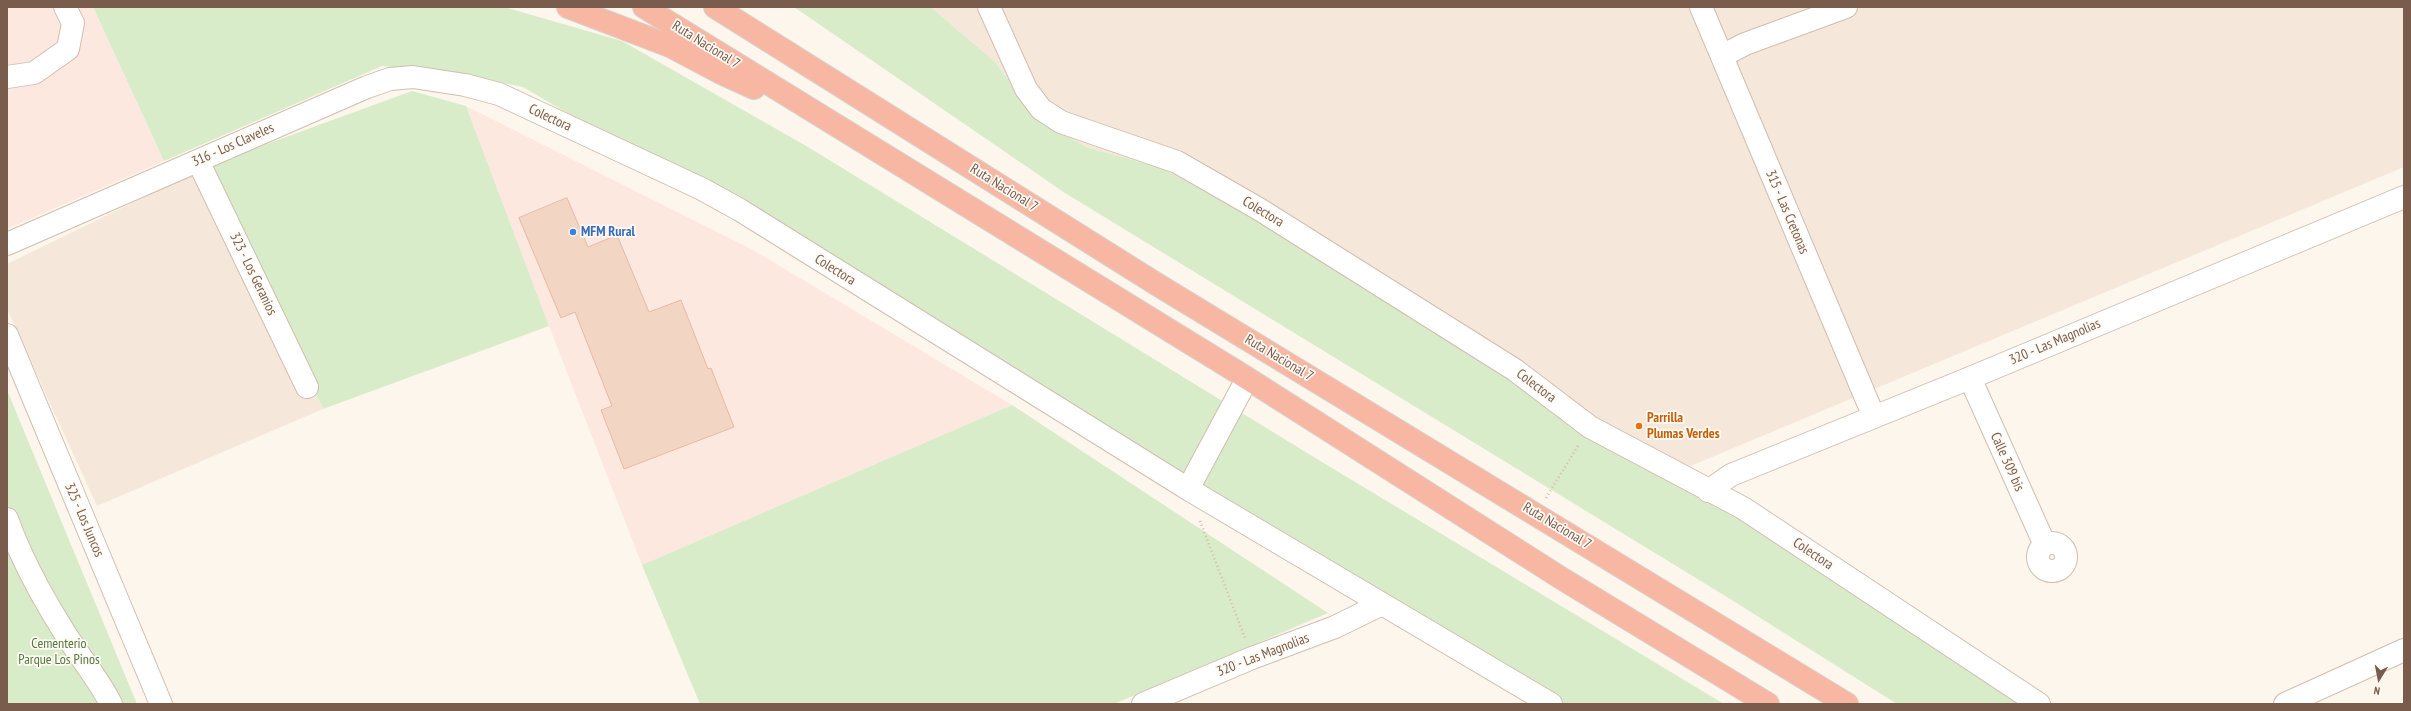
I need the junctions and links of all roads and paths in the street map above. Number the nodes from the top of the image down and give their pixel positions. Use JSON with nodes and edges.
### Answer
{"nodes":[{"id":1,"x":65,"y":7,"type":"edge"},
{"id":2,"x":568,"y":7,"type":"edge"},
{"id":3,"x":644,"y":7,"type":"edge"},
{"id":4,"x":715,"y":7,"type":"edge"},
{"id":5,"x":729,"y":7,"type":"edge"},
{"id":6,"x":989,"y":7,"type":"edge"},
{"id":7,"x":1701,"y":7,"type":"edge"},
{"id":8,"x":1846,"y":7,"type":"edge"},
{"id":9,"x":780,"y":48,"type":"junction"},
{"id":10,"x":1722,"y":56,"type":"junction"},
{"id":11,"x":7,"y":77,"type":"edge"},
{"id":12,"x":466,"y":85,"type":"joint"},
{"id":13,"x":821,"y":116,"type":"junction"},
{"id":14,"x":198,"y":161,"type":"junction"},
{"id":15,"x":2404,"y":197,"type":"edge"},
{"id":16,"x":7,"y":244,"type":"edge"},
{"id":17,"x":7,"y":335,"type":"edge"},
{"id":18,"x":1970,"y":378,"type":"junction"},
{"id":19,"x":1248,"y":379,"type":"junction"},
{"id":20,"x":307,"y":387,"type":"dead end"},
{"id":21,"x":1874,"y":417,"type":"junction"},
{"id":22,"x":1590,"y":427,"type":"junction"},
{"id":23,"x":1188,"y":489,"type":"junction"},
{"id":24,"x":1708,"y":491,"type":"junction"},
{"id":25,"x":1536,"y":513,"type":"junction"},
{"id":26,"x":1199,"y":518,"type":"dead end"},
{"id":27,"x":7,"y":519,"type":"edge"},
{"id":28,"x":2045,"y":545,"type":"dead end"},
{"id":29,"x":1382,"y":604,"type":"junction"},
{"id":30,"x":2404,"y":650,"type":"edge"},
{"id":31,"x":1252,"y":658,"type":"junction"},
{"id":32,"x":111,"y":704,"type":"edge"},
{"id":33,"x":161,"y":704,"type":"edge"},
{"id":34,"x":1143,"y":704,"type":"edge"},
{"id":35,"x":1551,"y":704,"type":"edge"},
{"id":36,"x":1768,"y":704,"type":"edge"},
{"id":37,"x":1847,"y":704,"type":"edge"},
{"id":38,"x":2039,"y":704,"type":"edge"},
{"id":39,"x":2285,"y":704,"type":"edge"}],
"edges":[{"from":1,"to":11,"type":"street"},
{"from":2,"to":13,"type":"highway"},
{"from":3,"to":13,"type":"highway","name":"Ruta Nacional 7"},
{"from":4,"to":9,"type":"highway","name":"Ruta Nacional 7"},
{"from":5,"to":9,"type":"highway"},
{"from":6,"to":22,"type":"street","name":"Colectora"},
{"from":7,"to":10,"type":"street","name":"315 - Las Cretonas"},
{"from":8,"to":10,"type":"street"},
{"from":9,"to":25,"type":"highway","name":"Ruta Nacional 7"},
{"from":10,"to":21,"type":"street","name":"315 - Las Cretonas"},
{"from":12,"to":14,"type":"street","name":"316 - Los Claveles"},
{"from":12,"to":23,"type":"street","name":"Colectora"},
{"from":13,"to":19,"type":"highway","name":"Ruta Nacional 7"},
{"from":14,"to":16,"type":"street","name":"316 - Los Claveles"},
{"from":14,"to":20,"type":"street","name":"323 - Los Geranios"},
{"from":15,"to":18,"type":"street","name":"320 - Las Magnolias"},
{"from":17,"to":33,"type":"street","name":"325 - Los Juncos"},
{"from":18,"to":21,"type":"street","name":"320 - Las Magnolias"},
{"from":18,"to":28,"type":"street","name":"Calle 309 bis"},
{"from":19,"to":23,"type":"street"},
{"from":19,"to":36,"type":"highway","name":"Ruta Nacional 7"},
{"from":21,"to":24,"type":"street","name":"320 - Las Magnolias"},
{"from":22,"to":24,"type":"street","name":"Colectora"},
{"from":22,"to":25,"type":"path"},
{"from":23,"to":29,"type":"street","name":"Colectora"},
{"from":24,"to":38,"type":"street","name":"Colectora"},
{"from":25,"to":37,"type":"highway","name":"Ruta Nacional 7"},
{"from":26,"to":31,"type":"path"},
{"from":27,"to":32,"type":"street"},
{"from":29,"to":31,"type":"street","name":"320 - Las Magnolias"},
{"from":29,"to":35,"type":"street","name":"Colectora"},
{"from":30,"to":39,"type":"street"},
{"from":31,"to":34,"type":"street","name":"320 - Las Magnolias"}]}
